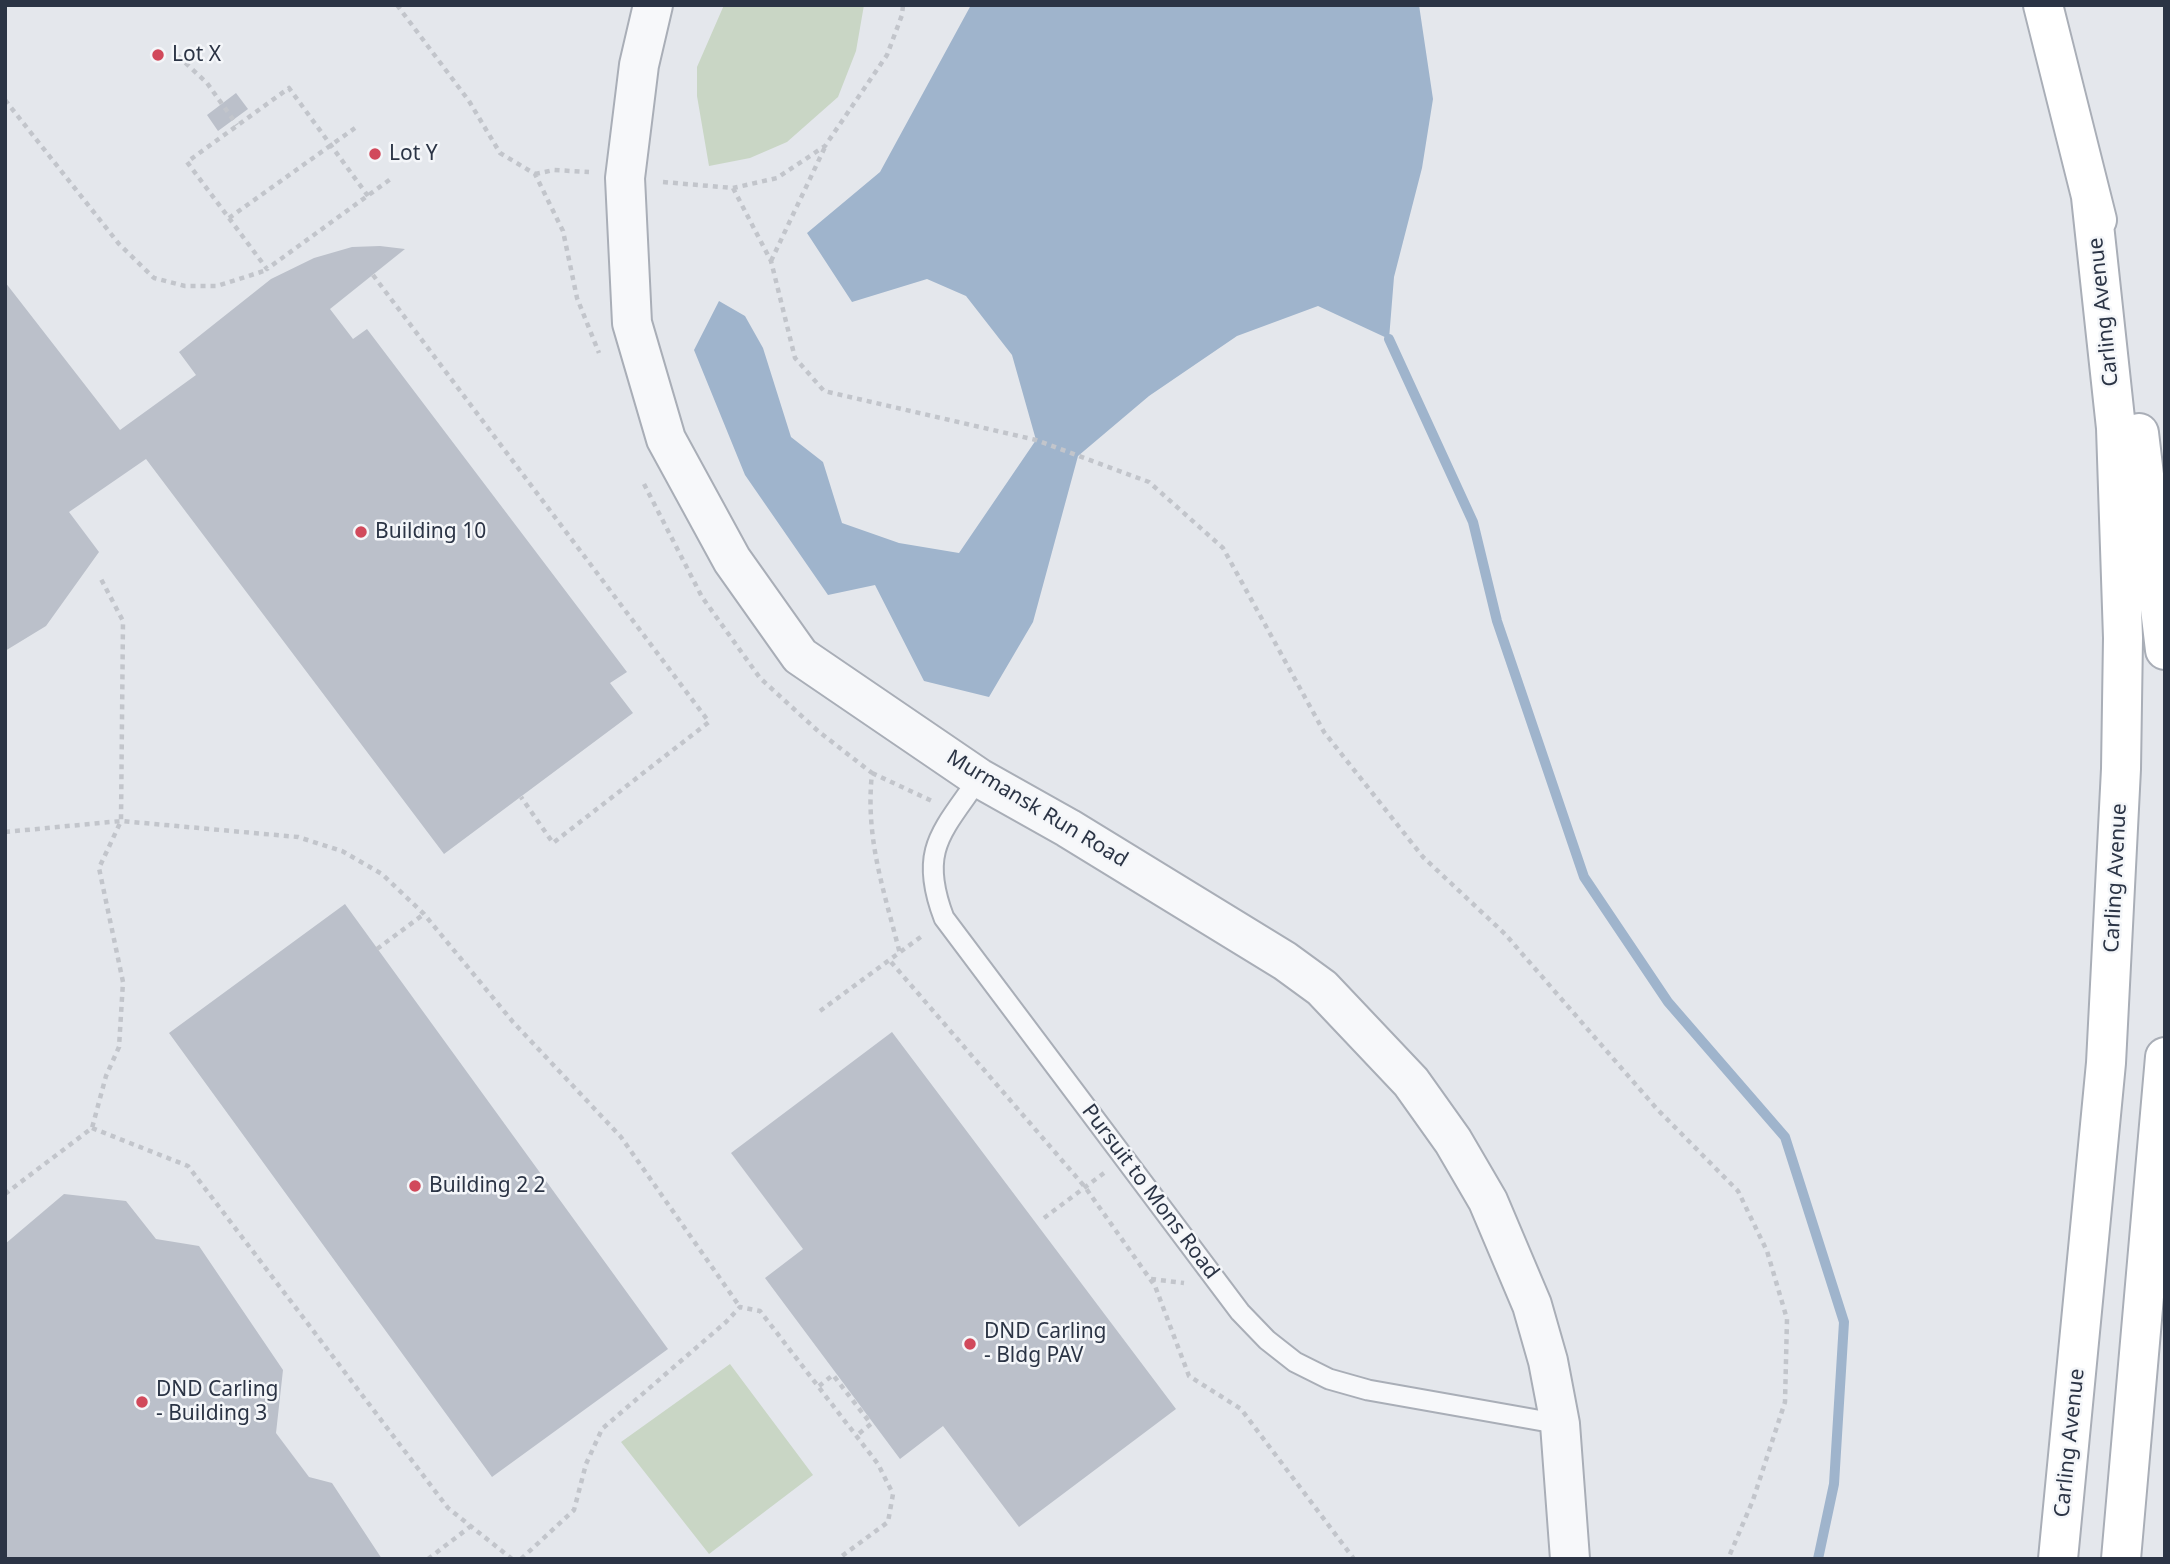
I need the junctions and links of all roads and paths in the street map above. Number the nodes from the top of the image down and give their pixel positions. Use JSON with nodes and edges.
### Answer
{"nodes":[{"id":1,"x":397,"y":5,"type":"edge"},
{"id":2,"x":653,"y":5,"type":"edge"},
{"id":3,"x":903,"y":5,"type":"edge"},
{"id":4,"x":2043,"y":5,"type":"edge"},
{"id":5,"x":178,"y":56,"type":"dead end"},
{"id":6,"x":5,"y":100,"type":"edge"},
{"id":7,"x":469,"y":102,"type":"dead end"},
{"id":8,"x":237,"y":125,"type":"junction"},
{"id":9,"x":355,"y":128,"type":"dead end"},
{"id":10,"x":330,"y":144,"type":"junction"},
{"id":11,"x":825,"y":146,"type":"junction"},
{"id":12,"x":535,"y":174,"type":"dead end"},
{"id":13,"x":392,"y":178,"type":"dead end"},
{"id":14,"x":625,"y":178,"type":"junction"},
{"id":15,"x":733,"y":188,"type":"junction"},
{"id":16,"x":368,"y":196,"type":"junction"},
{"id":17,"x":2091,"y":197,"type":"junction"},
{"id":18,"x":229,"y":218,"type":"junction"},
{"id":19,"x":771,"y":261,"type":"junction"},
{"id":20,"x":267,"y":269,"type":"junction"},
{"id":21,"x":373,"y":275,"type":"dead end"},
{"id":22,"x":101,"y":579,"type":"dead end"},
{"id":23,"x":2165,"y":650,"type":"edge"},
{"id":24,"x":872,"y":773,"type":"dead end"},
{"id":25,"x":979,"y":778,"type":"junction"},
{"id":26,"x":521,"y":797,"type":"dead end"},
{"id":27,"x":955,"y":813,"type":"junction"},
{"id":28,"x":121,"y":821,"type":"junction"},
{"id":29,"x":5,"y":832,"type":"edge"},
{"id":30,"x":424,"y":914,"type":"junction"},
{"id":31,"x":944,"y":918,"type":"junction"},
{"id":32,"x":377,"y":949,"type":"dead end"},
{"id":33,"x":891,"y":962,"type":"junction"},
{"id":34,"x":820,"y":1011,"type":"dead end"},
{"id":35,"x":2165,"y":1057,"type":"edge"},
{"id":36,"x":92,"y":1128,"type":"junction"},
{"id":37,"x":1124,"y":1157,"type":"junction"},
{"id":38,"x":1085,"y":1186,"type":"junction"},
{"id":39,"x":5,"y":1194,"type":"edge"},
{"id":40,"x":1044,"y":1218,"type":"dead end"},
{"id":41,"x":740,"y":1307,"type":"junction"},
{"id":42,"x":818,"y":1386,"type":"junction"},
{"id":43,"x":1560,"y":1424,"type":"junction"},
{"id":44,"x":856,"y":1436,"type":"junction"},
{"id":45,"x":471,"y":1527,"type":"junction"},
{"id":46,"x":428,"y":1559,"type":"edge"},
{"id":47,"x":512,"y":1559,"type":"edge"},
{"id":48,"x":521,"y":1559,"type":"edge"},
{"id":49,"x":838,"y":1559,"type":"edge"},
{"id":50,"x":1354,"y":1559,"type":"edge"},
{"id":51,"x":1570,"y":1559,"type":"edge"},
{"id":52,"x":1728,"y":1559,"type":"edge"},
{"id":53,"x":2058,"y":1559,"type":"edge"},
{"id":54,"x":2121,"y":1559,"type":"edge"}],
"edges":[{"from":1,"to":7,"type":"path"},
{"from":2,"to":14,"type":"street","name":"Murmansk Run Road"},
{"from":3,"to":11,"type":"path"},
{"from":4,"to":17,"type":"main road","name":"Carling Avenue"},
{"from":5,"to":8,"type":"path"},
{"from":6,"to":20,"type":"path"},
{"from":8,"to":10,"type":"path"},
{"from":8,"to":18,"type":"path"},
{"from":9,"to":10,"type":"path"},
{"from":10,"to":16,"type":"path"},
{"from":10,"to":18,"type":"path"},
{"from":11,"to":15,"type":"path"},
{"from":11,"to":19,"type":"path"},
{"from":12,"to":14,"type":"path"},
{"from":13,"to":16,"type":"path"},
{"from":14,"to":15,"type":"path"},
{"from":14,"to":25,"type":"street","name":"Murmansk Run Road"},
{"from":15,"to":19,"type":"path"},
{"from":16,"to":20,"type":"path"},
{"from":17,"to":23,"type":"main road","name":"Carling Avenue"},
{"from":17,"to":53,"type":"main road","name":"Carling Avenue"},
{"from":18,"to":20,"type":"path"},
{"from":19,"to":52,"type":"path"},
{"from":21,"to":26,"type":"path"},
{"from":22,"to":28,"type":"path"},
{"from":24,"to":27,"type":"path"},
{"from":25,"to":27,"type":"lane","name":"Pursuit to Mons Road"},
{"from":25,"to":43,"type":"street","name":"Murmansk Run Road"},
{"from":27,"to":31,"type":"lane","name":"Pursuit to Mons Road"},
{"from":28,"to":29,"type":"path"},
{"from":28,"to":30,"type":"path"},
{"from":28,"to":36,"type":"path"},
{"from":30,"to":32,"type":"path"},
{"from":30,"to":41,"type":"path"},
{"from":31,"to":33,"type":"path"},
{"from":31,"to":37,"type":"lane","name":"Pursuit to Mons Road"},
{"from":33,"to":34,"type":"path"},
{"from":33,"to":38,"type":"path"},
{"from":35,"to":54,"type":"main road"},
{"from":36,"to":39,"type":"path"},
{"from":36,"to":45,"type":"path"},
{"from":37,"to":38,"type":"path"},
{"from":37,"to":43,"type":"lane","name":"Pursuit to Mons Road"},
{"from":38,"to":40,"type":"path"},
{"from":38,"to":50,"type":"path"},
{"from":41,"to":42,"type":"path"},
{"from":41,"to":48,"type":"path"},
{"from":42,"to":44,"type":"path"},
{"from":42,"to":44,"type":"path"},
{"from":43,"to":51,"type":"street","name":"Murmansk Run Road"},
{"from":44,"to":49,"type":"path"},
{"from":45,"to":46,"type":"path"},
{"from":45,"to":47,"type":"path"}]}
